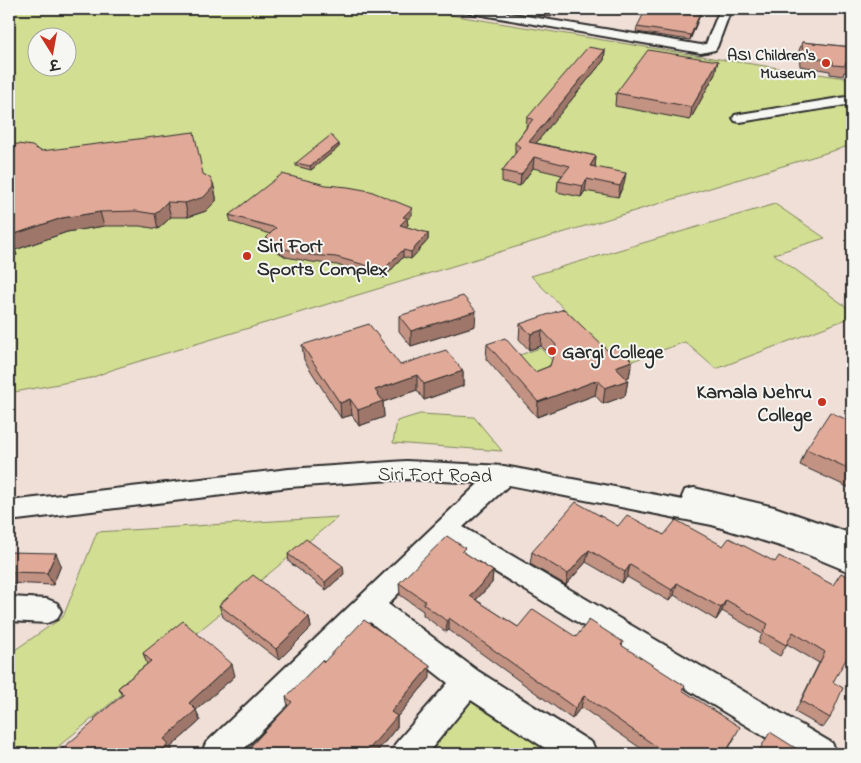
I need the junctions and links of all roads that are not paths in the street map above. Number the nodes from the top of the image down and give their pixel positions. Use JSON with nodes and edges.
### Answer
{"nodes":[{"id":1,"x":466,"y":9,"type":"edge"},
{"id":2,"x":725,"y":9,"type":"edge"},
{"id":3,"x":852,"y":100,"type":"edge"},
{"id":4,"x":740,"y":118,"type":"dead end"},
{"id":5,"x":504,"y":475,"type":"junction"},
{"id":6,"x":9,"y":500,"type":"edge"},
{"id":7,"x":9,"y":511,"type":"edge"},
{"id":8,"x":447,"y":530,"type":"junction"},
{"id":9,"x":852,"y":545,"type":"edge"},
{"id":10,"x":852,"y":562,"type":"edge"},
{"id":11,"x":370,"y":605,"type":"junction"},
{"id":12,"x":9,"y":609,"type":"edge"},
{"id":13,"x":47,"y":610,"type":"dead end"},
{"id":14,"x":468,"y":681,"type":"junction"},
{"id":15,"x":217,"y":754,"type":"edge"},
{"id":16,"x":407,"y":754,"type":"edge"},
{"id":17,"x":581,"y":754,"type":"edge"},
{"id":18,"x":821,"y":754,"type":"edge"}],
"edges":[{"from":1,"to":2,"type":"street"},
{"from":3,"to":4,"type":"street"},
{"from":5,"to":7,"type":"street","name":"Siri Fort Road"},
{"from":5,"to":8,"type":"street"},
{"from":5,"to":10,"type":"street","name":"Siri Fort Road"},
{"from":6,"to":9,"type":"street","name":"Siri Fort Road"},
{"from":8,"to":11,"type":"street"},
{"from":8,"to":18,"type":"street"},
{"from":11,"to":14,"type":"street"},
{"from":11,"to":15,"type":"street"},
{"from":12,"to":13,"type":"street"},
{"from":14,"to":16,"type":"street"},
{"from":14,"to":17,"type":"street"}]}
